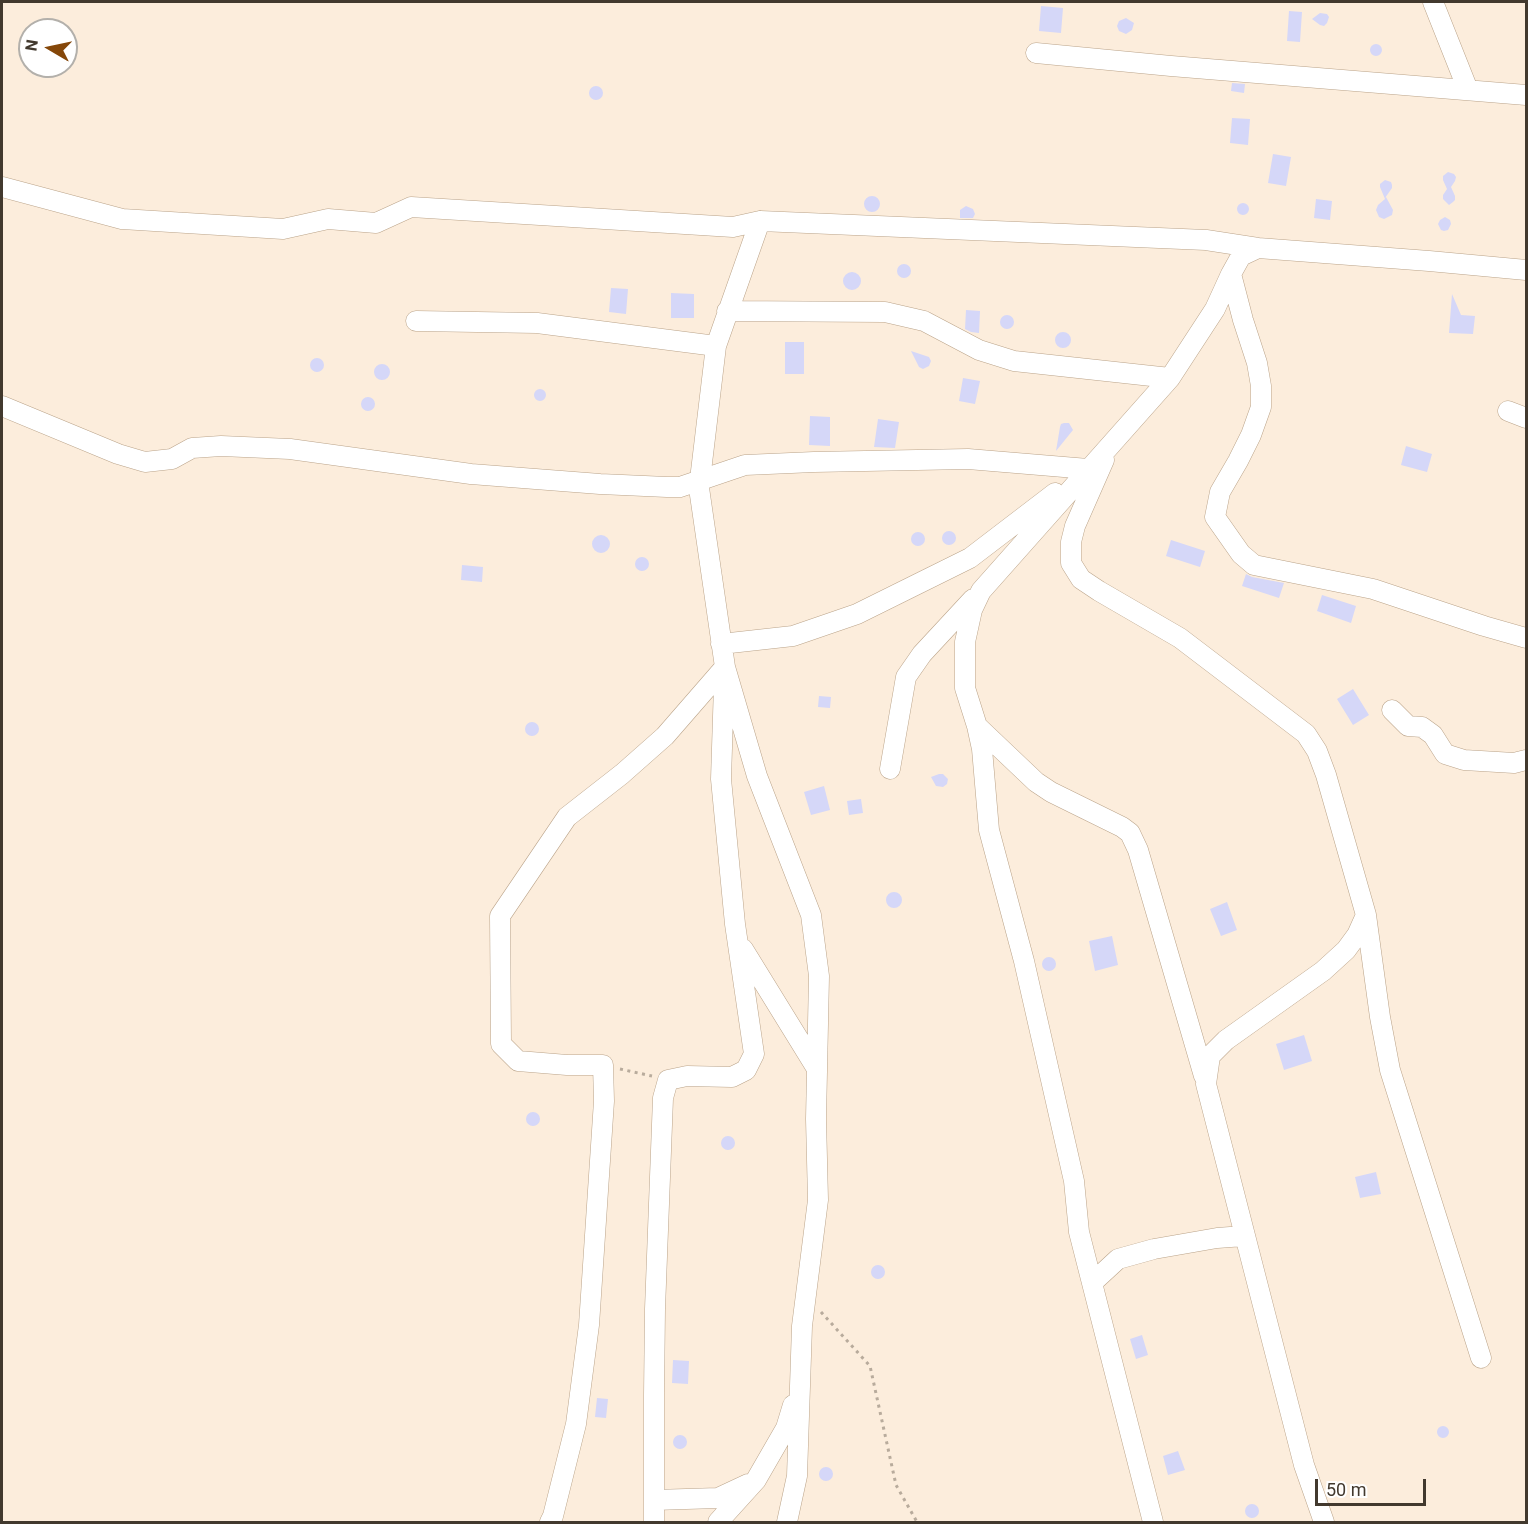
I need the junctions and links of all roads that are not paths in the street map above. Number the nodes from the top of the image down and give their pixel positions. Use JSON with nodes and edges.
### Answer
{"nodes":[{"id":1,"x":1433,"y":2,"type":"edge"},
{"id":2,"x":1036,"y":53,"type":"dead end"},
{"id":3,"x":1468,"y":90,"type":"junction"},
{"id":4,"x":1527,"y":95,"type":"edge"},
{"id":5,"x":2,"y":187,"type":"edge"},
{"id":6,"x":760,"y":222,"type":"junction"},
{"id":7,"x":1258,"y":248,"type":"junction"},
{"id":8,"x":1527,"y":270,"type":"edge"},
{"id":9,"x":1231,"y":274,"type":"junction"},
{"id":10,"x":727,"y":311,"type":"junction"},
{"id":11,"x":416,"y":321,"type":"dead end"},
{"id":12,"x":716,"y":346,"type":"junction"},
{"id":13,"x":1170,"y":378,"type":"junction"},
{"id":14,"x":2,"y":406,"type":"edge"},
{"id":15,"x":1508,"y":411,"type":"dead end"},
{"id":16,"x":1527,"y":418,"type":"edge"},
{"id":17,"x":1112,"y":444,"type":"junction"},
{"id":18,"x":1084,"y":469,"type":"junction"},
{"id":19,"x":699,"y":481,"type":"junction"},
{"id":20,"x":981,"y":591,"type":"junction"},
{"id":21,"x":1527,"y":638,"type":"edge"},
{"id":22,"x":721,"y":644,"type":"junction"},
{"id":23,"x":724,"y":667,"type":"junction"},
{"id":24,"x":1392,"y":710,"type":"dead end"},
{"id":25,"x":977,"y":726,"type":"junction"},
{"id":26,"x":1527,"y":760,"type":"edge"},
{"id":27,"x":890,"y":770,"type":"dead end"},
{"id":28,"x":1366,"y":915,"type":"junction"},
{"id":29,"x":738,"y":941,"type":"junction"},
{"id":30,"x":817,"y":1069,"type":"junction"},
{"id":31,"x":1206,"y":1084,"type":"junction"},
{"id":32,"x":1244,"y":1236,"type":"junction"},
{"id":33,"x":1092,"y":1283,"type":"junction"},
{"id":34,"x":1482,"y":1358,"type":"dead end"},
{"id":35,"x":800,"y":1383,"type":"junction"},
{"id":36,"x":797,"y":1476,"type":"junction"},
{"id":37,"x":756,"y":1480,"type":"junction"},
{"id":38,"x":654,"y":1500,"type":"junction"},
{"id":39,"x":550,"y":1522,"type":"edge"},
{"id":40,"x":654,"y":1522,"type":"edge"},
{"id":41,"x":718,"y":1522,"type":"edge"},
{"id":42,"x":780,"y":1522,"type":"edge"},
{"id":43,"x":787,"y":1522,"type":"edge"},
{"id":44,"x":1153,"y":1522,"type":"edge"},
{"id":45,"x":1324,"y":1522,"type":"edge"}],
"edges":[{"from":1,"to":3,"type":"street"},
{"from":2,"to":3,"type":"street"},
{"from":3,"to":4,"type":"street"},
{"from":5,"to":6,"type":"street"},
{"from":6,"to":7,"type":"street"},
{"from":6,"to":10,"type":"street"},
{"from":7,"to":8,"type":"street"},
{"from":7,"to":9,"type":"street"},
{"from":9,"to":13,"type":"street"},
{"from":9,"to":21,"type":"street"},
{"from":10,"to":12,"type":"street"},
{"from":10,"to":13,"type":"street"},
{"from":11,"to":12,"type":"street"},
{"from":12,"to":19,"type":"street"},
{"from":13,"to":17,"type":"street"},
{"from":14,"to":19,"type":"street"},
{"from":15,"to":16,"type":"street"},
{"from":17,"to":18,"type":"street"},
{"from":17,"to":28,"type":"street"},
{"from":18,"to":19,"type":"street"},
{"from":18,"to":20,"type":"street"},
{"from":18,"to":22,"type":"street"},
{"from":19,"to":22,"type":"street"},
{"from":20,"to":25,"type":"street"},
{"from":20,"to":27,"type":"street"},
{"from":22,"to":23,"type":"street"},
{"from":23,"to":29,"type":"street"},
{"from":23,"to":30,"type":"street"},
{"from":23,"to":39,"type":"street"},
{"from":24,"to":26,"type":"street"},
{"from":25,"to":31,"type":"street"},
{"from":25,"to":33,"type":"street"},
{"from":28,"to":31,"type":"street"},
{"from":28,"to":34,"type":"street"},
{"from":29,"to":30,"type":"street"},
{"from":29,"to":38,"type":"street"},
{"from":30,"to":35,"type":"street"},
{"from":31,"to":32,"type":"street"},
{"from":32,"to":33,"type":"street"},
{"from":32,"to":45,"type":"street"},
{"from":33,"to":44,"type":"street"},
{"from":35,"to":36,"type":"street"},
{"from":35,"to":37,"type":"street"},
{"from":36,"to":42,"type":"street"},
{"from":36,"to":43,"type":"street"},
{"from":37,"to":38,"type":"street"},
{"from":37,"to":41,"type":"street"},
{"from":38,"to":40,"type":"street"}]}
